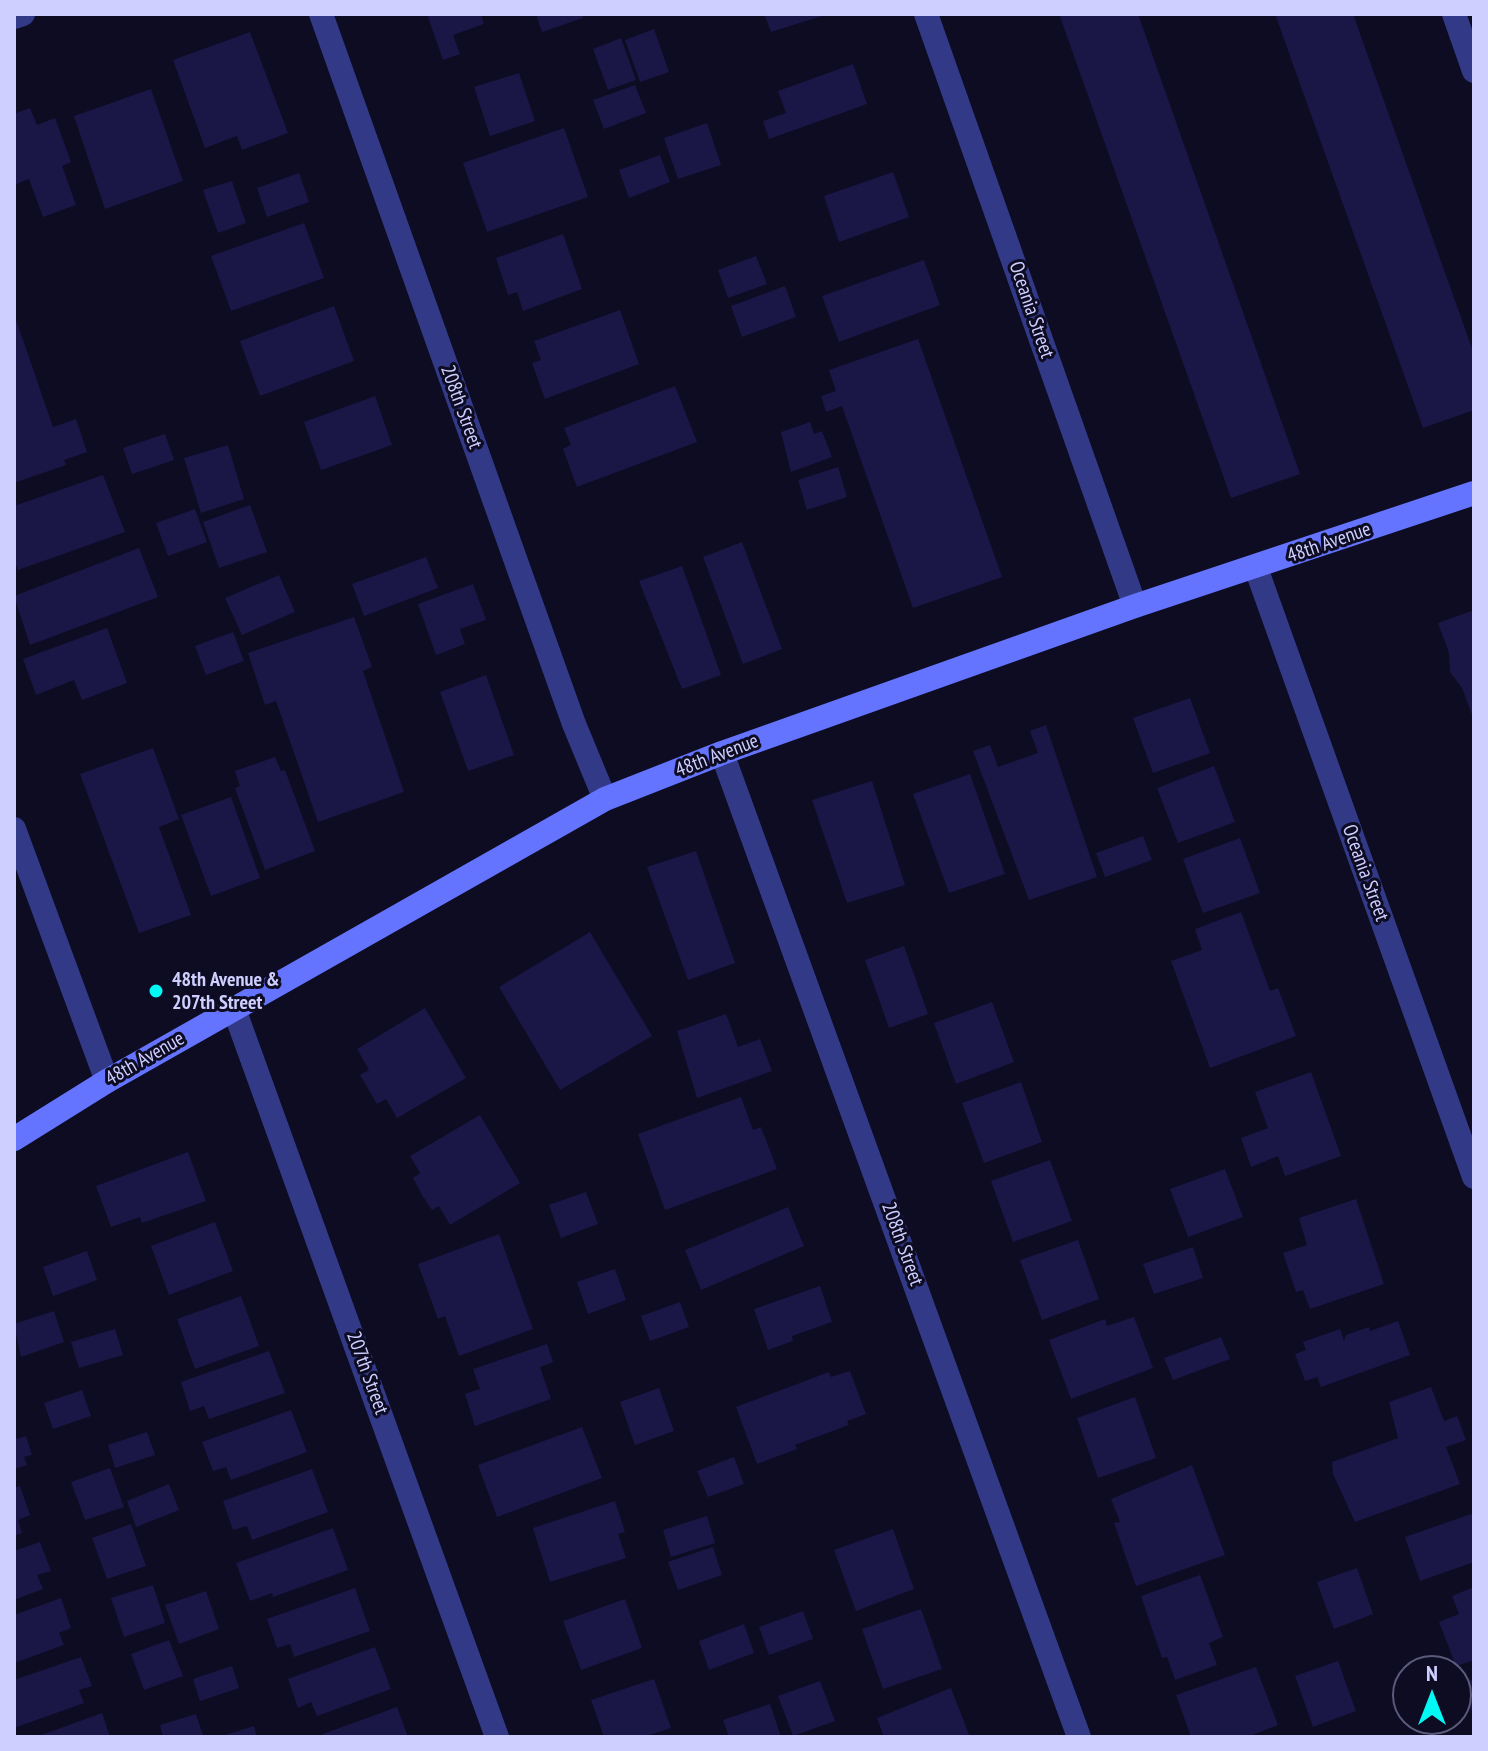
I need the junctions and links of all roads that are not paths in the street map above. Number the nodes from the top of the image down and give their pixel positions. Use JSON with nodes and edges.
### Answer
{"nodes":[{"id":1,"x":23,"y":14,"type":"edge"},
{"id":2,"x":321,"y":14,"type":"edge"},
{"id":3,"x":926,"y":14,"type":"edge"},
{"id":4,"x":1454,"y":14,"type":"edge"},
{"id":5,"x":14,"y":17,"type":"edge"},
{"id":6,"x":1474,"y":71,"type":"edge"},
{"id":7,"x":1474,"y":493,"type":"edge"},
{"id":8,"x":1256,"y":568,"type":"junction"},
{"id":9,"x":1135,"y":606,"type":"junction"},
{"id":10,"x":722,"y":753,"type":"junction"},
{"id":11,"x":605,"y":799,"type":"junction"},
{"id":12,"x":14,"y":829,"type":"edge"},
{"id":13,"x":234,"y":1009,"type":"junction"},
{"id":14,"x":107,"y":1081,"type":"junction"},
{"id":15,"x":14,"y":1139,"type":"edge"},
{"id":16,"x":1474,"y":1177,"type":"edge"},
{"id":17,"x":497,"y":1737,"type":"edge"},
{"id":18,"x":1079,"y":1737,"type":"edge"}],
"edges":[{"from":1,"to":5,"type":"street"},
{"from":2,"to":11,"type":"street","name":"208th Street"},
{"from":3,"to":9,"type":"street","name":"Oceania Street"},
{"from":4,"to":6,"type":"street"},
{"from":7,"to":8,"type":"street","name":"48th Avenue"},
{"from":8,"to":9,"type":"street","name":"48th Avenue"},
{"from":8,"to":16,"type":"street","name":"Oceania Street"},
{"from":9,"to":10,"type":"street","name":"48th Avenue"},
{"from":10,"to":11,"type":"street","name":"48th Avenue"},
{"from":10,"to":18,"type":"street","name":"208th Street"},
{"from":11,"to":13,"type":"street","name":"48th Avenue"},
{"from":12,"to":14,"type":"street"},
{"from":13,"to":14,"type":"street","name":"48th Avenue"},
{"from":13,"to":17,"type":"street","name":"207th Street"},
{"from":14,"to":15,"type":"street","name":"48th Avenue"}]}
